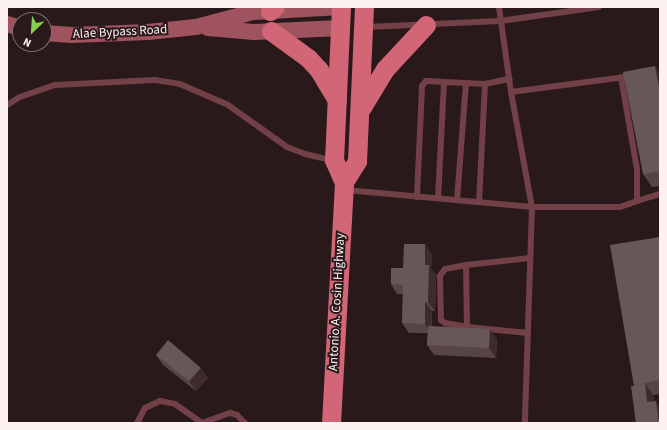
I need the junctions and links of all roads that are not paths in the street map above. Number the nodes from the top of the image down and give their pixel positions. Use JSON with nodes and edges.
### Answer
{"nodes":[{"id":1,"x":342,"y":7,"type":"edge"},
{"id":2,"x":364,"y":7,"type":"edge"},
{"id":3,"x":499,"y":7,"type":"edge"},
{"id":4,"x":599,"y":7,"type":"edge"},
{"id":5,"x":273,"y":9,"type":"edge"},
{"id":6,"x":500,"y":21,"type":"junction"},
{"id":7,"x":426,"y":25,"type":"junction"},
{"id":8,"x":196,"y":27,"type":"junction"},
{"id":9,"x":363,"y":27,"type":"junction"},
{"id":10,"x":340,"y":28,"type":"junction"},
{"id":11,"x":271,"y":31,"type":"junction"},
{"id":12,"x":52,"y":33,"type":"edge"},
{"id":13,"x":636,"y":75,"type":"edge"},
{"id":14,"x":621,"y":77,"type":"junction"},
{"id":15,"x":509,"y":79,"type":"junction"},
{"id":16,"x":444,"y":82,"type":"junction"},
{"id":17,"x":466,"y":83,"type":"junction"},
{"id":18,"x":486,"y":84,"type":"junction"},
{"id":19,"x":511,"y":92,"type":"junction"},
{"id":20,"x":336,"y":100,"type":"junction"},
{"id":21,"x":7,"y":105,"type":"edge"},
{"id":22,"x":359,"y":112,"type":"junction"},
{"id":23,"x":334,"y":160,"type":"junction"},
{"id":24,"x":344,"y":186,"type":"junction"},
{"id":25,"x":660,"y":194,"type":"edge"},
{"id":26,"x":417,"y":196,"type":"junction"},
{"id":27,"x":438,"y":198,"type":"junction"},
{"id":28,"x":457,"y":200,"type":"junction"},
{"id":29,"x":637,"y":201,"type":"junction"},
{"id":30,"x":479,"y":202,"type":"junction"},
{"id":31,"x":532,"y":207,"type":"junction"},
{"id":32,"x":530,"y":258,"type":"junction"},
{"id":33,"x":466,"y":265,"type":"junction"},
{"id":34,"x":467,"y":327,"type":"junction"},
{"id":35,"x":528,"y":333,"type":"junction"},
{"id":36,"x":137,"y":423,"type":"edge"},
{"id":37,"x":245,"y":423,"type":"edge"},
{"id":38,"x":331,"y":423,"type":"edge"},
{"id":39,"x":525,"y":423,"type":"edge"}],
"edges":[{"from":1,"to":5,"type":"main road","name":"Alae Bypass Road"},
{"from":1,"to":10,"type":"highway","name":"Antonio A. Cosin Highway"},
{"from":2,"to":9,"type":"highway","name":"Antonio A. Cosin Highway"},
{"from":3,"to":6,"type":"lane"},
{"from":4,"to":6,"type":"lane"},
{"from":5,"to":8,"type":"main road","name":"Alae Bypass Road"},
{"from":6,"to":7,"type":"lane"},
{"from":6,"to":15,"type":"lane"},
{"from":7,"to":9,"type":"lane"},
{"from":7,"to":22,"type":"highway"},
{"from":8,"to":11,"type":"main road","name":"Alae Bypass Road"},
{"from":8,"to":12,"type":"main road","name":"Alae Bypass Road"},
{"from":9,"to":10,"type":"highway"},
{"from":9,"to":22,"type":"highway","name":"Antonio A. Cosin Highway"},
{"from":10,"to":11,"type":"main road","name":"Alae Bypass Road"},
{"from":10,"to":20,"type":"highway","name":"Antonio A. Cosin Highway"},
{"from":11,"to":20,"type":"highway"},
{"from":13,"to":14,"type":"lane"},
{"from":14,"to":19,"type":"lane"},
{"from":14,"to":29,"type":"lane"},
{"from":15,"to":18,"type":"lane"},
{"from":15,"to":19,"type":"lane"},
{"from":16,"to":17,"type":"lane"},
{"from":16,"to":26,"type":"lane"},
{"from":16,"to":27,"type":"lane"},
{"from":17,"to":18,"type":"lane"},
{"from":17,"to":28,"type":"lane"},
{"from":18,"to":30,"type":"lane"},
{"from":19,"to":31,"type":"lane"},
{"from":20,"to":23,"type":"highway","name":"Antonio A. Cosin Highway"},
{"from":21,"to":23,"type":"lane"},
{"from":22,"to":24,"type":"highway","name":"Antonio A. Cosin Highway"},
{"from":23,"to":24,"type":"highway","name":"Antonio A. Cosin Highway"},
{"from":24,"to":26,"type":"lane"},
{"from":24,"to":38,"type":"highway","name":"Antonio A. Cosin Highway"},
{"from":25,"to":29,"type":"lane"},
{"from":26,"to":27,"type":"lane"},
{"from":27,"to":28,"type":"lane"},
{"from":28,"to":30,"type":"lane"},
{"from":29,"to":31,"type":"lane"},
{"from":30,"to":31,"type":"lane"},
{"from":31,"to":32,"type":"lane"},
{"from":32,"to":33,"type":"lane"},
{"from":32,"to":35,"type":"lane"},
{"from":33,"to":34,"type":"lane"},
{"from":33,"to":34,"type":"lane"},
{"from":34,"to":35,"type":"lane"},
{"from":35,"to":39,"type":"lane"},
{"from":36,"to":37,"type":"lane"}]}
